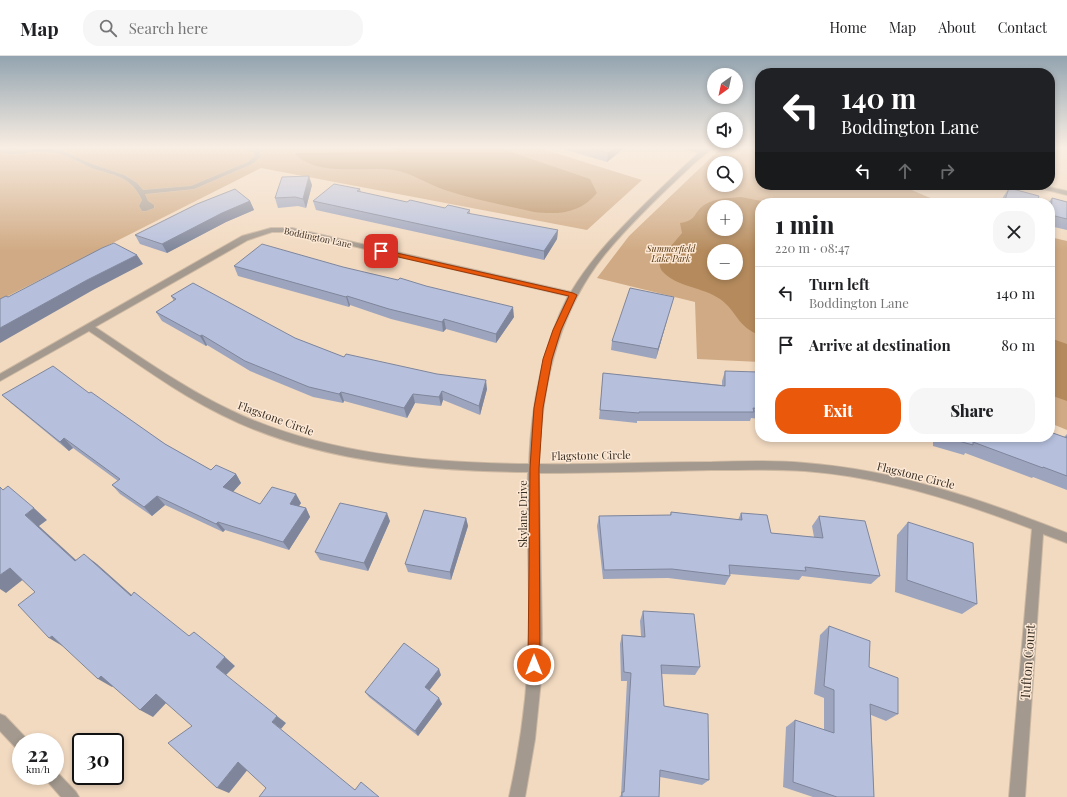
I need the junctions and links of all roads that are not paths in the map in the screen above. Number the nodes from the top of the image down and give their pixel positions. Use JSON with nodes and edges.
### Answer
{"nodes":[{"id":1,"x":131,"y":182,"type":"edge"},
{"id":2,"x":208,"y":182,"type":"edge"},
{"id":3,"x":673,"y":182,"type":"edge"},
{"id":4,"x":1053,"y":190,"type":"edge"},
{"id":5,"x":141,"y":192,"type":"junction"},
{"id":6,"x":1067,"y":193,"type":"edge"},
{"id":7,"x":144,"y":201,"type":"dead end"},
{"id":8,"x":573,"y":295,"type":"junction"},
{"id":9,"x":89,"y":327,"type":"junction"},
{"id":10,"x":0,"y":378,"type":"edge"},
{"id":11,"x":535,"y":468,"type":"junction"},
{"id":12,"x":1038,"y":527,"type":"junction"},
{"id":13,"x":1067,"y":538,"type":"edge"},
{"id":14,"x":0,"y":721,"type":"edge"},
{"id":15,"x":12,"y":734,"type":"edge"},
{"id":16,"x":60,"y":785,"type":"edge"},
{"id":17,"x":71,"y":797,"type":"edge"},
{"id":18,"x":517,"y":797,"type":"edge"},
{"id":19,"x":1017,"y":797,"type":"edge"}],
"edges":[{"from":1,"to":5,"type":"lane"},
{"from":2,"to":5,"type":"lane"},
{"from":3,"to":8,"type":"street","name":"Skylane Drive"},
{"from":4,"to":6,"type":"street"},
{"from":5,"to":7,"type":"lane"},
{"from":8,"to":9,"type":"street","name":"Boddington Lane"},
{"from":8,"to":11,"type":"street","name":"Skylane Drive"},
{"from":9,"to":10,"type":"street","name":"Boddington Lane"},
{"from":9,"to":11,"type":"street","name":"Flagstone Circle"},
{"from":11,"to":12,"type":"street","name":"Flagstone Circle"},
{"from":11,"to":18,"type":"street","name":"Skylane Drive"},
{"from":12,"to":13,"type":"street","name":"Flagstone Circle"},
{"from":12,"to":19,"type":"street","name":"Tufton Court"},
{"from":14,"to":15,"type":"street"},
{"from":16,"to":17,"type":"street"}]}
